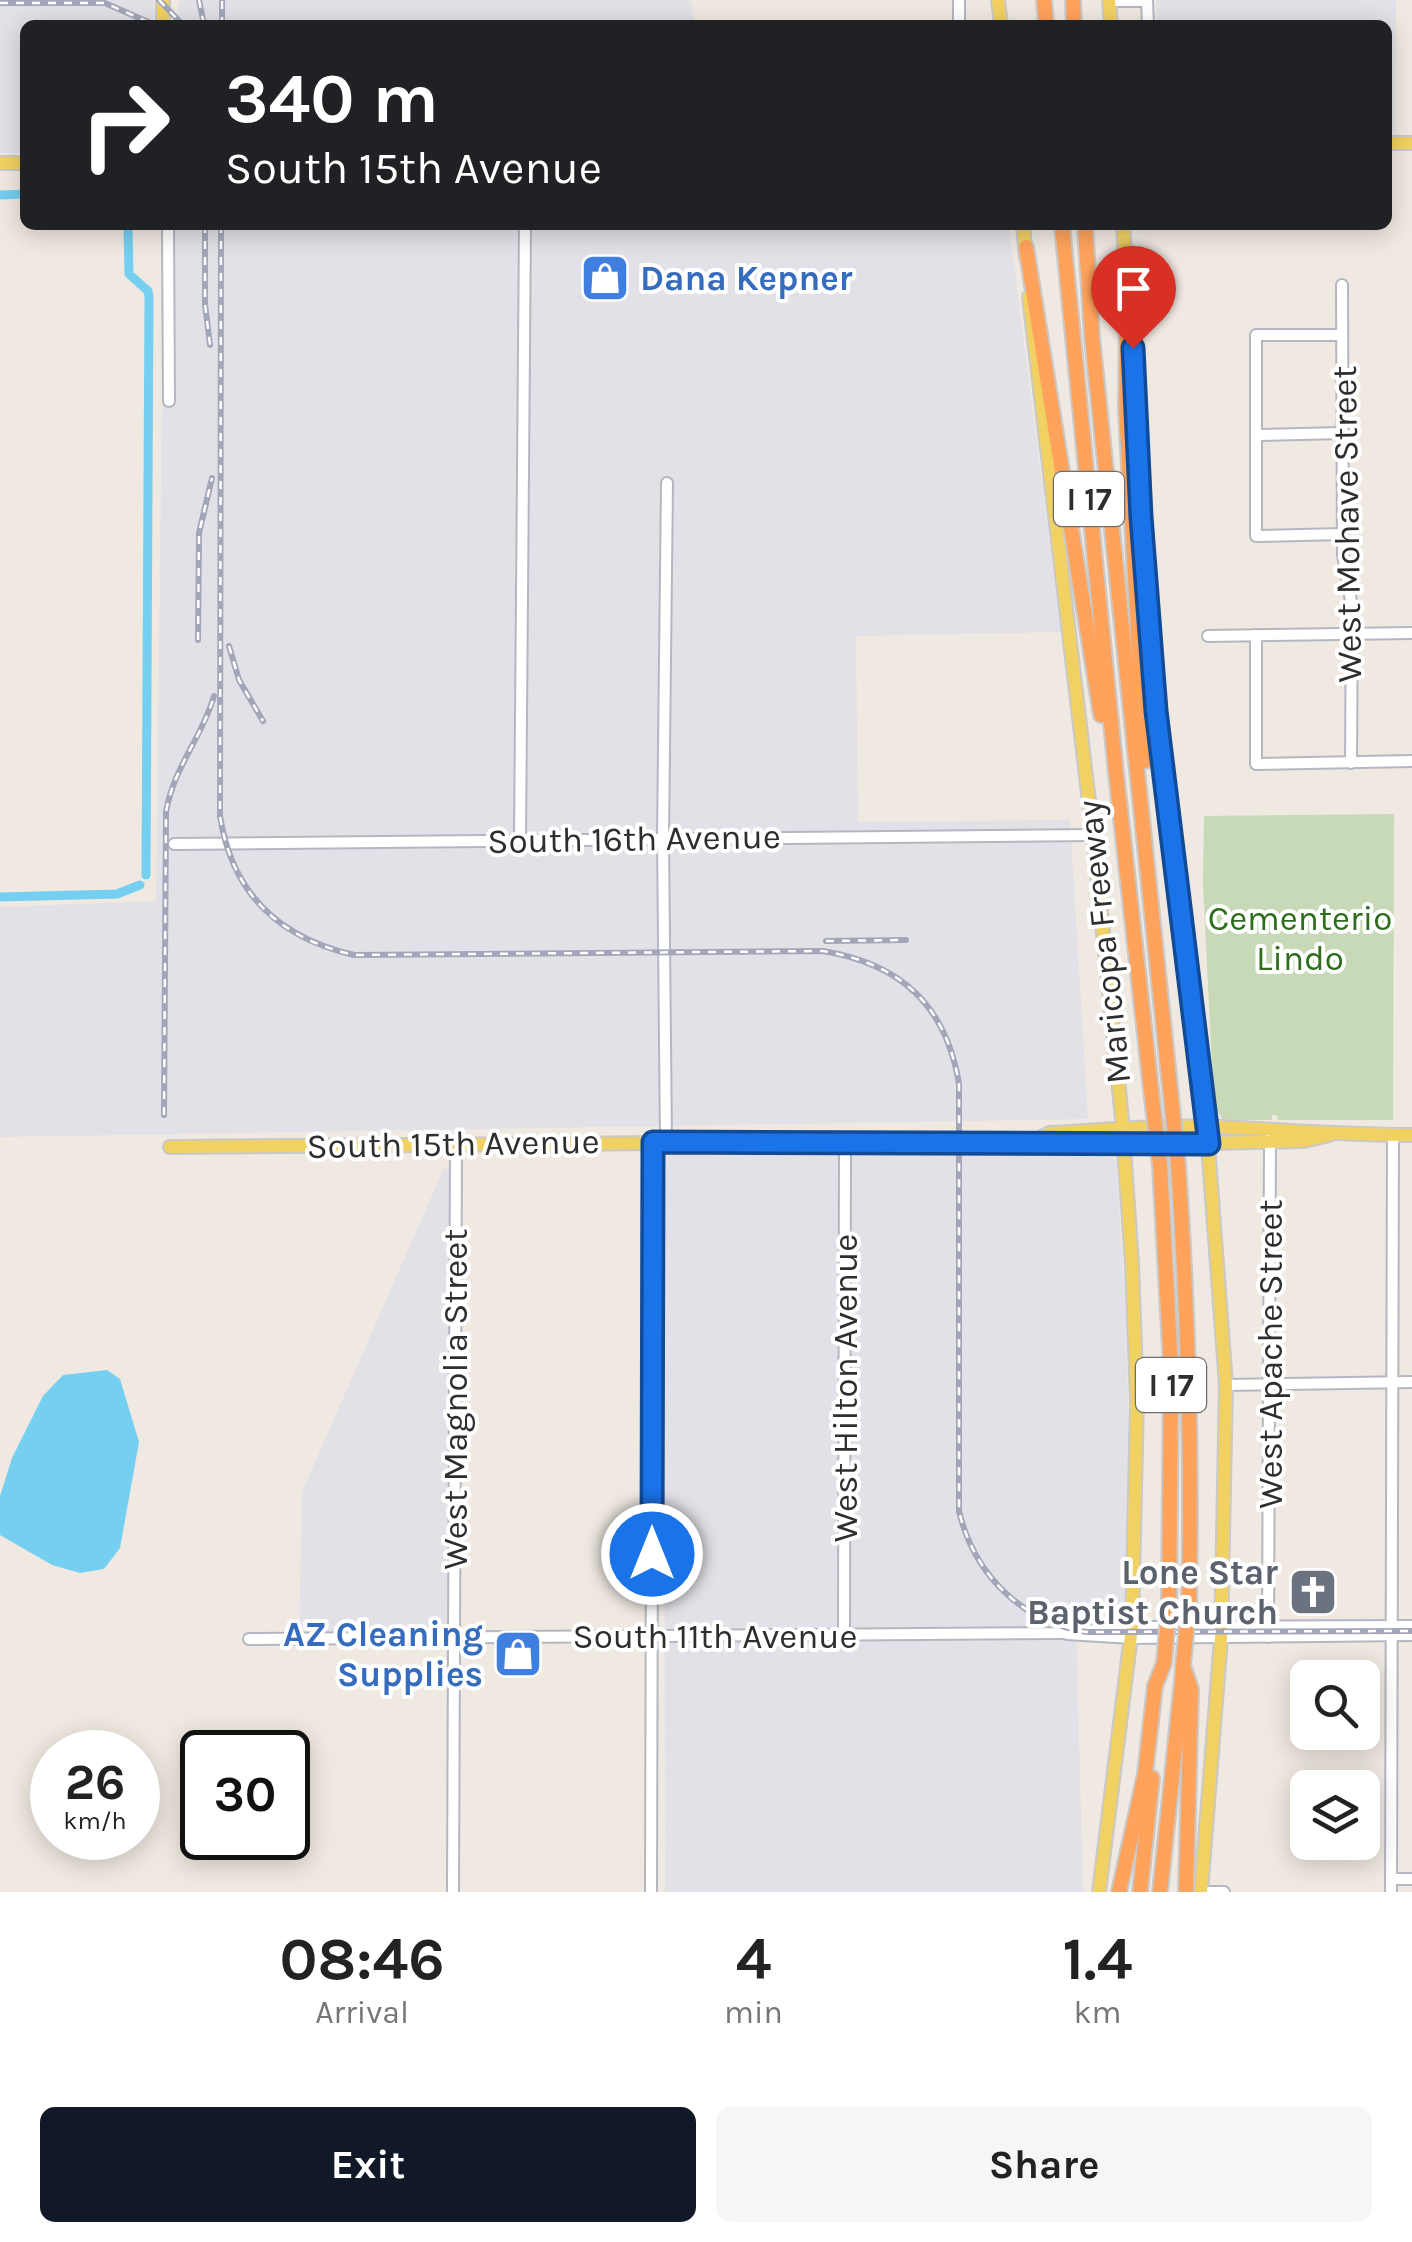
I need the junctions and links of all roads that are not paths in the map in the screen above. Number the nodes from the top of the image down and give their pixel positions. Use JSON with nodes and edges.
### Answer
{"nodes":[{"id":1,"x":1147,"y":0,"type":"edge"},
{"id":2,"x":1109,"y":1,"type":"edge"},
{"id":3,"x":168,"y":230,"type":"edge"},
{"id":4,"x":525,"y":230,"type":"edge"},
{"id":5,"x":1024,"y":230,"type":"edge"},
{"id":6,"x":1062,"y":230,"type":"edge"},
{"id":7,"x":1085,"y":230,"type":"edge"},
{"id":8,"x":1124,"y":230,"type":"edge"},
{"id":9,"x":1026,"y":247,"type":"junction"},
{"id":10,"x":1342,"y":285,"type":"dead end"},
{"id":11,"x":1127,"y":315,"type":"junction"},
{"id":12,"x":1342,"y":334,"type":"junction"},
{"id":13,"x":169,"y":401,"type":"dead end"},
{"id":14,"x":1342,"y":433,"type":"junction"},
{"id":15,"x":1256,"y":435,"type":"junction"},
{"id":16,"x":667,"y":484,"type":"dead end"},
{"id":17,"x":1343,"y":534,"type":"junction"},
{"id":18,"x":1412,"y":633,"type":"edge"},
{"id":19,"x":1352,"y":634,"type":"junction"},
{"id":20,"x":1256,"y":635,"type":"junction"},
{"id":21,"x":1208,"y":636,"type":"dead end"},
{"id":22,"x":1351,"y":762,"type":"junction"},
{"id":23,"x":1412,"y":762,"type":"edge"},
{"id":24,"x":1116,"y":774,"type":"junction"},
{"id":25,"x":1140,"y":796,"type":"junction"},
{"id":26,"x":1092,"y":835,"type":"junction"},
{"id":27,"x":663,"y":838,"type":"junction"},
{"id":28,"x":520,"y":840,"type":"junction"},
{"id":29,"x":174,"y":844,"type":"dead end"},
{"id":30,"x":1207,"y":1128,"type":"junction"},
{"id":31,"x":1123,"y":1130,"type":"junction"},
{"id":32,"x":1412,"y":1134,"type":"edge"},
{"id":33,"x":1392,"y":1135,"type":"junction"},
{"id":34,"x":1270,"y":1136,"type":"junction"},
{"id":35,"x":1036,"y":1140,"type":"junction"},
{"id":36,"x":660,"y":1142,"type":"junction"},
{"id":37,"x":845,"y":1142,"type":"junction"},
{"id":38,"x":1209,"y":1144,"type":"junction"},
{"id":39,"x":456,"y":1145,"type":"junction"},
{"id":40,"x":1123,"y":1145,"type":"junction"},
{"id":41,"x":170,"y":1147,"type":"dead end"},
{"id":42,"x":1412,"y":1382,"type":"edge"},
{"id":43,"x":1392,"y":1383,"type":"junction"},
{"id":44,"x":1269,"y":1384,"type":"junction"},
{"id":45,"x":1226,"y":1385,"type":"junction"},
{"id":46,"x":1412,"y":1626,"type":"edge"},
{"id":47,"x":1392,"y":1631,"type":"junction"},
{"id":48,"x":1132,"y":1632,"type":"junction"},
{"id":49,"x":1221,"y":1632,"type":"junction"},
{"id":50,"x":1268,"y":1632,"type":"junction"},
{"id":51,"x":844,"y":1635,"type":"junction"},
{"id":52,"x":1412,"y":1636,"type":"edge"},
{"id":53,"x":454,"y":1637,"type":"junction"},
{"id":54,"x":652,"y":1637,"type":"junction"},
{"id":55,"x":249,"y":1640,"type":"dead end"},
{"id":56,"x":1164,"y":1663,"type":"junction"},
{"id":57,"x":1183,"y":1666,"type":"junction"},
{"id":58,"x":1412,"y":1879,"type":"edge"},
{"id":59,"x":1391,"y":1886,"type":"edge"},
{"id":60,"x":454,"y":1892,"type":"edge"},
{"id":61,"x":651,"y":1892,"type":"edge"},
{"id":62,"x":1099,"y":1892,"type":"edge"},
{"id":63,"x":1119,"y":1892,"type":"edge"},
{"id":64,"x":1140,"y":1892,"type":"edge"},
{"id":65,"x":1160,"y":1892,"type":"edge"},
{"id":66,"x":1186,"y":1892,"type":"edge"},
{"id":67,"x":1201,"y":1892,"type":"edge"},
{"id":68,"x":1224,"y":1892,"type":"edge"}],
"edges":[{"from":1,"to":2,"type":"street"},
{"from":3,"to":13,"type":"street"},
{"from":4,"to":28,"type":"street"},
{"from":5,"to":9,"type":"main road"},
{"from":6,"to":24,"type":"highway","name":"Maricopa Freeway","number":"I 17"},
{"from":7,"to":25,"type":"highway","name":"Maricopa Freeway","number":"I 17"},
{"from":8,"to":11,"type":"main road"},
{"from":9,"to":24,"type":"highway"},
{"from":9,"to":26,"type":"main road"},
{"from":10,"to":12,"type":"street","name":"West Mohave Street"},
{"from":11,"to":25,"type":"highway"},
{"from":11,"to":30,"type":"main road"},
{"from":12,"to":14,"type":"street","name":"West Mohave Street"},
{"from":12,"to":15,"type":"street"},
{"from":14,"to":15,"type":"street"},
{"from":14,"to":17,"type":"street","name":"West Mohave Street"},
{"from":15,"to":17,"type":"street"},
{"from":16,"to":27,"type":"street"},
{"from":17,"to":19,"type":"street","name":"West Mohave Street"},
{"from":18,"to":19,"type":"street"},
{"from":19,"to":20,"type":"street"},
{"from":19,"to":22,"type":"street","name":"West Mohave Street"},
{"from":20,"to":21,"type":"street"},
{"from":20,"to":22,"type":"street"},
{"from":22,"to":23,"type":"street"},
{"from":24,"to":56,"type":"highway","name":"Maricopa Freeway","number":"I 17","bridge":true},
{"from":25,"to":57,"type":"highway","name":"Maricopa Freeway","number":"I 17","bridge":true},
{"from":26,"to":27,"type":"street","name":"South 16th Avenue"},
{"from":26,"to":31,"type":"main road"},
{"from":27,"to":28,"type":"street","name":"South 16th Avenue"},
{"from":27,"to":36,"type":"street"},
{"from":28,"to":29,"type":"street","name":"South 16th Avenue"},
{"from":30,"to":31,"type":"main road","name":"South 15th Avenue"},
{"from":30,"to":34,"type":"main road","name":"South 15th Avenue"},
{"from":30,"to":38,"type":"main road"},
{"from":31,"to":35,"type":"main road","name":"South 15th Avenue"},
{"from":31,"to":40,"type":"main road"},
{"from":32,"to":33,"type":"main road","name":"South 15th Avenue"},
{"from":33,"to":34,"type":"main road","name":"South 15th Avenue"},
{"from":33,"to":43,"type":"street"},
{"from":34,"to":38,"type":"main road","name":"South 15th Avenue"},
{"from":34,"to":44,"type":"street","name":"West Apache Street"},
{"from":35,"to":37,"type":"main road","name":"South 15th Avenue"},
{"from":35,"to":40,"type":"main road","name":"South 15th Avenue"},
{"from":36,"to":37,"type":"main road","name":"South 15th Avenue"},
{"from":36,"to":39,"type":"main road","name":"South 15th Avenue"},
{"from":36,"to":54,"type":"street"},
{"from":37,"to":51,"type":"street","name":"West Hilton Avenue"},
{"from":38,"to":40,"type":"main road","name":"South 15th Avenue"},
{"from":38,"to":45,"type":"main road"},
{"from":39,"to":41,"type":"main road","name":"South 15th Avenue"},
{"from":39,"to":53,"type":"street","name":"West Magnolia Street"},
{"from":40,"to":48,"type":"main road"},
{"from":42,"to":43,"type":"street"},
{"from":43,"to":44,"type":"street"},
{"from":43,"to":47,"type":"street"},
{"from":44,"to":45,"type":"street"},
{"from":44,"to":50,"type":"street","name":"West Apache Street"},
{"from":45,"to":49,"type":"main road"},
{"from":46,"to":47,"type":"street","name":"South 11th Avenue"},
{"from":47,"to":50,"type":"street","name":"South 11th Avenue"},
{"from":47,"to":52,"type":"street","name":"South 11th Avenue"},
{"from":47,"to":59,"type":"street"},
{"from":48,"to":49,"type":"street","name":"South 11th Avenue"},
{"from":48,"to":51,"type":"street","name":"South 11th Avenue"},
{"from":48,"to":62,"type":"main road"},
{"from":49,"to":50,"type":"street","name":"South 11th Avenue"},
{"from":49,"to":67,"type":"main road"},
{"from":51,"to":54,"type":"street","name":"South 11th Avenue"},
{"from":53,"to":54,"type":"street","name":"South 11th Avenue"},
{"from":53,"to":55,"type":"street","name":"South 11th Avenue"},
{"from":53,"to":60,"type":"street","name":"West Magnolia Street"},
{"from":54,"to":61,"type":"street"},
{"from":56,"to":63,"type":"highway"},
{"from":56,"to":64,"type":"highway","name":"Maricopa Freeway","number":"I 17"},
{"from":57,"to":65,"type":"highway","name":"Maricopa Freeway","number":"I 17"},
{"from":57,"to":66,"type":"highway"},
{"from":58,"to":59,"type":"street"},
{"from":67,"to":68,"type":"street"}]}
